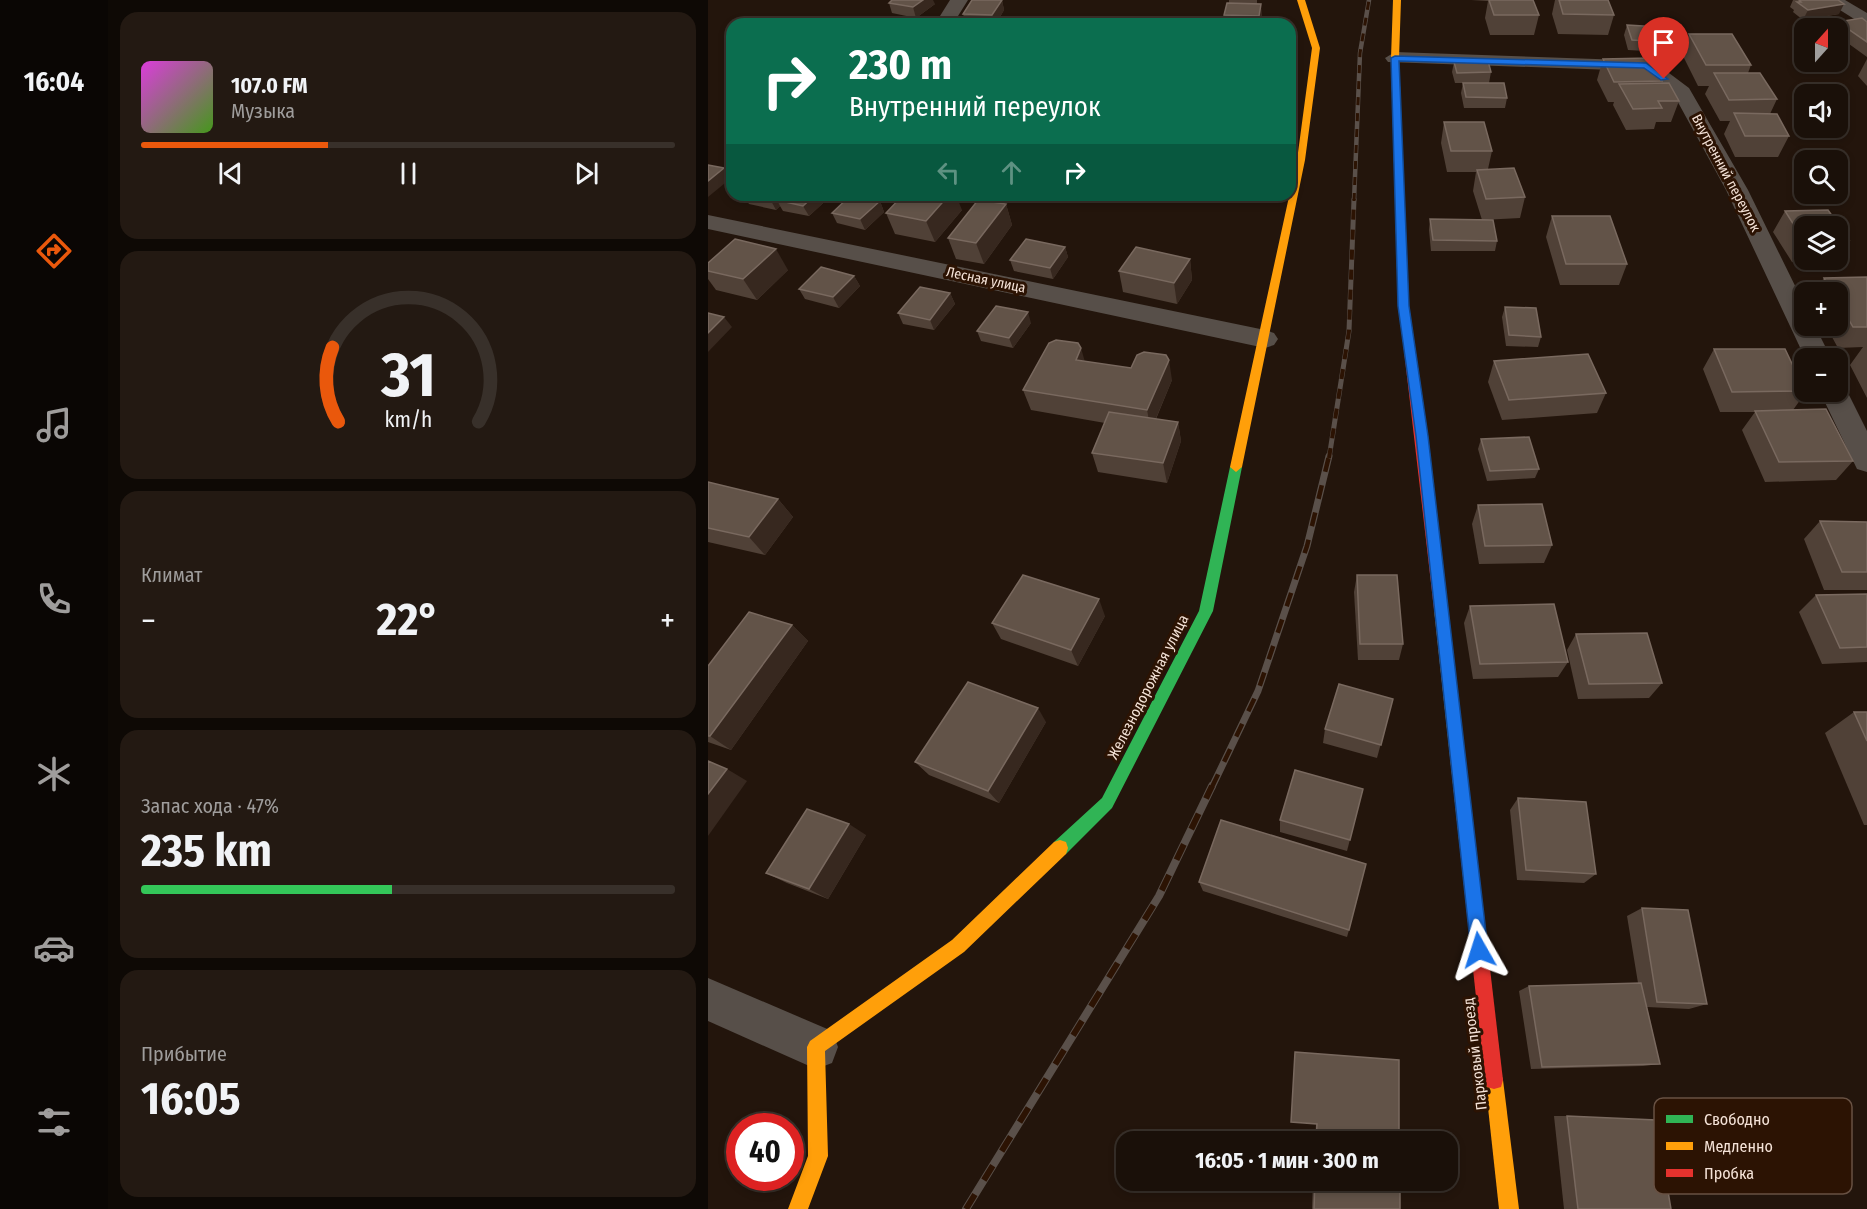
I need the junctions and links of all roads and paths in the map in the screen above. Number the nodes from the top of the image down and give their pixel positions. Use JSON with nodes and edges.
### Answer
{"nodes":[{"id":1,"x":959,"y":0,"type":"edge"},
{"id":2,"x":1301,"y":0,"type":"edge"},
{"id":3,"x":1397,"y":0,"type":"edge"},
{"id":4,"x":1833,"y":0,"type":"edge"},
{"id":5,"x":948,"y":18,"type":"edge"},
{"id":6,"x":1867,"y":21,"type":"edge"},
{"id":7,"x":1395,"y":58,"type":"junction"},
{"id":8,"x":1296,"y":159,"type":"edge"},
{"id":9,"x":1289,"y":201,"type":"edge"},
{"id":10,"x":708,"y":222,"type":"edge"},
{"id":11,"x":1265,"y":339,"type":"junction"},
{"id":12,"x":1813,"y":348,"type":"edge"},
{"id":13,"x":1839,"y":402,"type":"edge"},
{"id":14,"x":1867,"y":460,"type":"edge"},
{"id":15,"x":708,"y":999,"type":"edge"},
{"id":16,"x":816,"y":1047,"type":"junction"},
{"id":17,"x":798,"y":1209,"type":"edge"},
{"id":18,"x":1509,"y":1209,"type":"edge"}],
"edges":[{"from":1,"to":5,"type":"street"},
{"from":2,"to":8,"type":"street","name":"Железнодорожная улица"},
{"from":3,"to":7,"type":"street","name":"Парковый проезд"},
{"from":4,"to":6,"type":"street"},
{"from":7,"to":12,"type":"street","name":"Внутренний переулок"},
{"from":7,"to":18,"type":"street","name":"Парковый проезд"},
{"from":9,"to":11,"type":"street","name":"Железнодорожная улица"},
{"from":10,"to":11,"type":"street","name":"Лесная улица"},
{"from":11,"to":16,"type":"street","name":"Железнодорожная улица"},
{"from":13,"to":14,"type":"street"},
{"from":15,"to":16,"type":"street"},
{"from":16,"to":17,"type":"street"}]}
